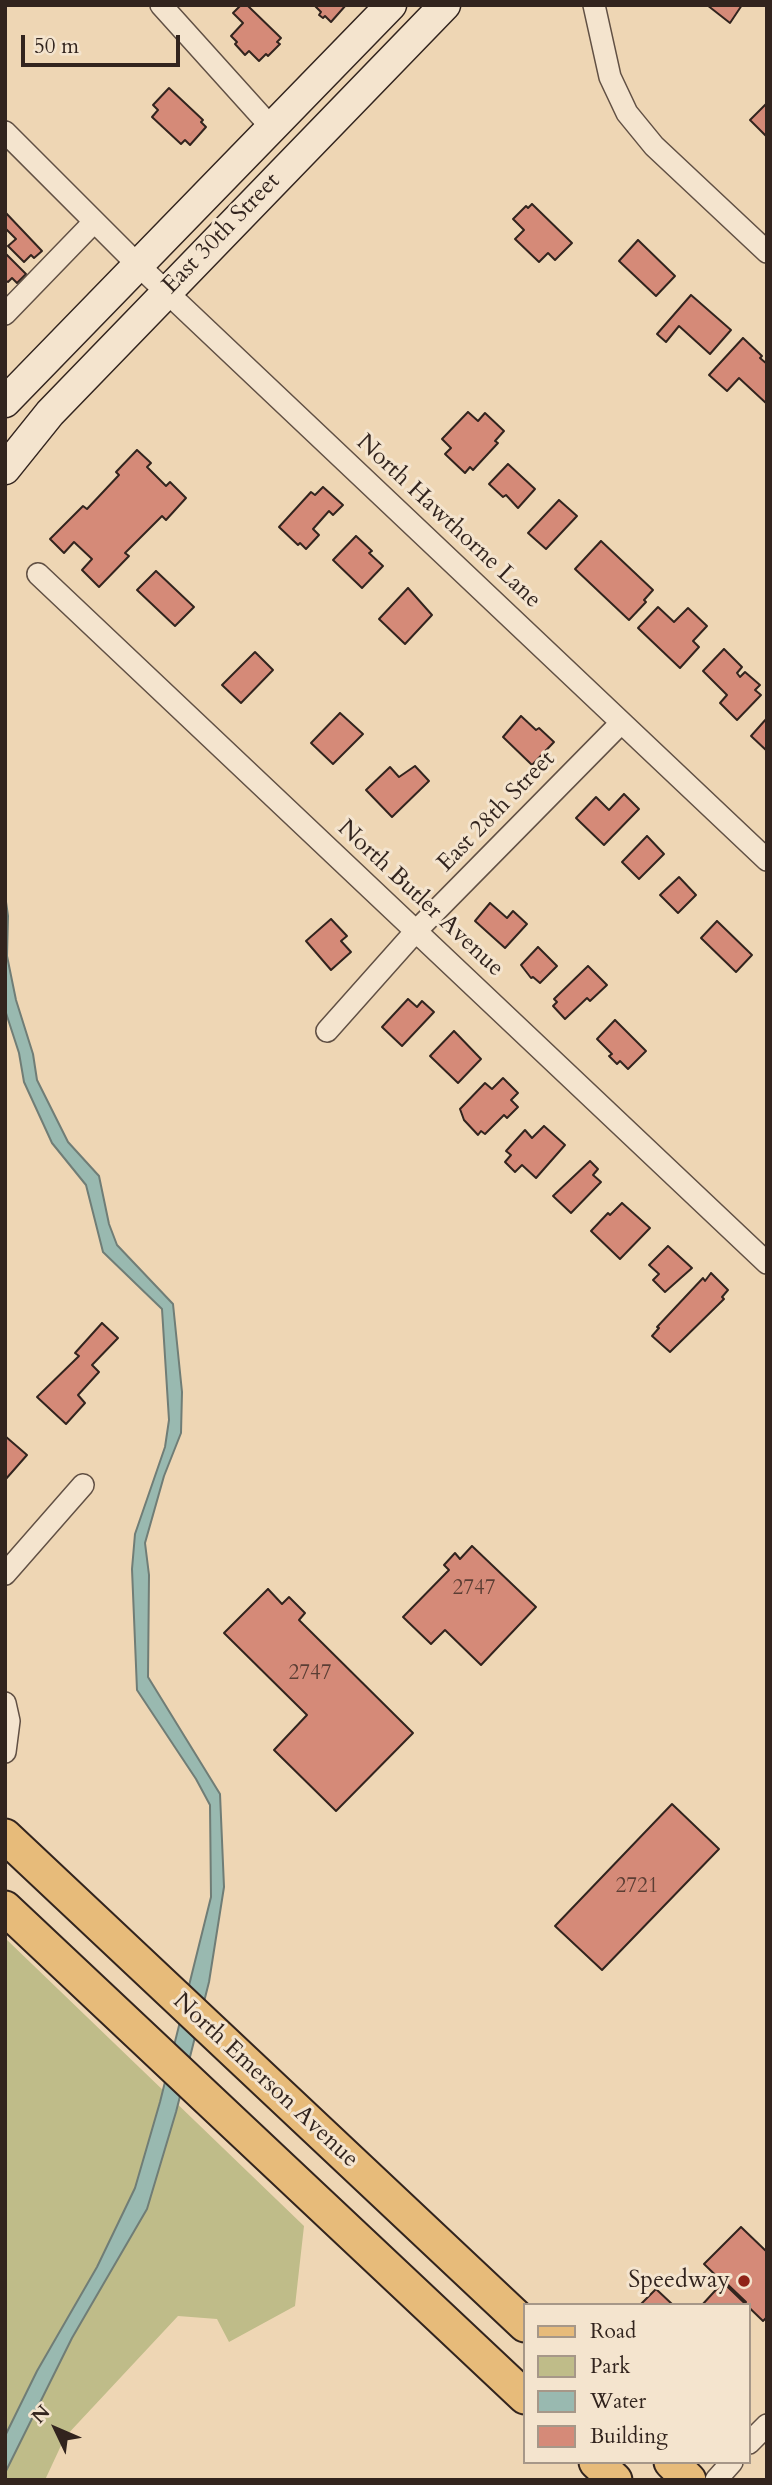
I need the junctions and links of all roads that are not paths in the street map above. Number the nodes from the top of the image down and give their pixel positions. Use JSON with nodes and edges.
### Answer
{"nodes":[{"id":1,"x":161,"y":5,"type":"edge"},
{"id":2,"x":391,"y":5,"type":"edge"},
{"id":3,"x":445,"y":5,"type":"edge"},
{"id":4,"x":594,"y":5,"type":"edge"},
{"id":5,"x":271,"y":127,"type":"junction"},
{"id":6,"x":5,"y":132,"type":"edge"},
{"id":7,"x":94,"y":222,"type":"junction"},
{"id":8,"x":767,"y":252,"type":"edge"},
{"id":9,"x":138,"y":265,"type":"junction"},
{"id":10,"x":166,"y":292,"type":"junction"},
{"id":11,"x":5,"y":314,"type":"edge"},
{"id":12,"x":5,"y":402,"type":"edge"},
{"id":13,"x":5,"y":469,"type":"edge"},
{"id":14,"x":38,"y":574,"type":"dead end"},
{"id":15,"x":621,"y":723,"type":"junction"},
{"id":16,"x":767,"y":860,"type":"edge"},
{"id":17,"x":416,"y":932,"type":"junction"},
{"id":18,"x":327,"y":1031,"type":"dead end"},
{"id":19,"x":767,"y":1263,"type":"edge"},
{"id":20,"x":83,"y":1485,"type":"dead end"},
{"id":21,"x":5,"y":1574,"type":"edge"},
{"id":22,"x":5,"y":1703,"type":"edge"},
{"id":23,"x":5,"y":1752,"type":"edge"},
{"id":24,"x":5,"y":1836,"type":"edge"},
{"id":25,"x":5,"y":1908,"type":"edge"},
{"id":26,"x":524,"y":2324,"type":"edge"},
{"id":27,"x":524,"y":2395,"type":"edge"},
{"id":28,"x":767,"y":2425,"type":"edge"},
{"id":29,"x":751,"y":2441,"type":"edge"},
{"id":30,"x":598,"y":2464,"type":"edge"},
{"id":31,"x":673,"y":2464,"type":"edge"},
{"id":32,"x":730,"y":2464,"type":"edge"},
{"id":33,"x":615,"y":2480,"type":"edge"},
{"id":34,"x":689,"y":2480,"type":"edge"},
{"id":35,"x":716,"y":2480,"type":"edge"}],
"edges":[{"from":1,"to":5,"type":"street"},
{"from":2,"to":5,"type":"main road","name":"East 30th Street"},
{"from":3,"to":10,"type":"main road","name":"East 30th Street"},
{"from":4,"to":8,"type":"street"},
{"from":5,"to":9,"type":"main road","name":"East 30th Street"},
{"from":6,"to":7,"type":"street","name":"North Hawthorne Lane"},
{"from":7,"to":9,"type":"street","name":"North Hawthorne Lane"},
{"from":7,"to":11,"type":"street"},
{"from":9,"to":10,"type":"street","name":"North Hawthorne Lane"},
{"from":9,"to":12,"type":"main road","name":"East 30th Street"},
{"from":10,"to":13,"type":"main road","name":"East 30th Street"},
{"from":10,"to":15,"type":"street","name":"North Hawthorne Lane"},
{"from":14,"to":17,"type":"street","name":"North Butler Avenue"},
{"from":15,"to":16,"type":"street","name":"North Hawthorne Lane"},
{"from":15,"to":17,"type":"street","name":"East 28th Street"},
{"from":17,"to":18,"type":"street","name":"East 28th Street"},
{"from":17,"to":19,"type":"street","name":"North Butler Avenue"},
{"from":20,"to":21,"type":"street"},
{"from":22,"to":23,"type":"street"},
{"from":24,"to":26,"type":"main road","name":"North Emerson Avenue"},
{"from":25,"to":27,"type":"main road","name":"North Emerson Avenue"},
{"from":28,"to":29,"type":"street"},
{"from":30,"to":33,"type":"main road"},
{"from":31,"to":34,"type":"main road"},
{"from":32,"to":35,"type":"street"}]}
